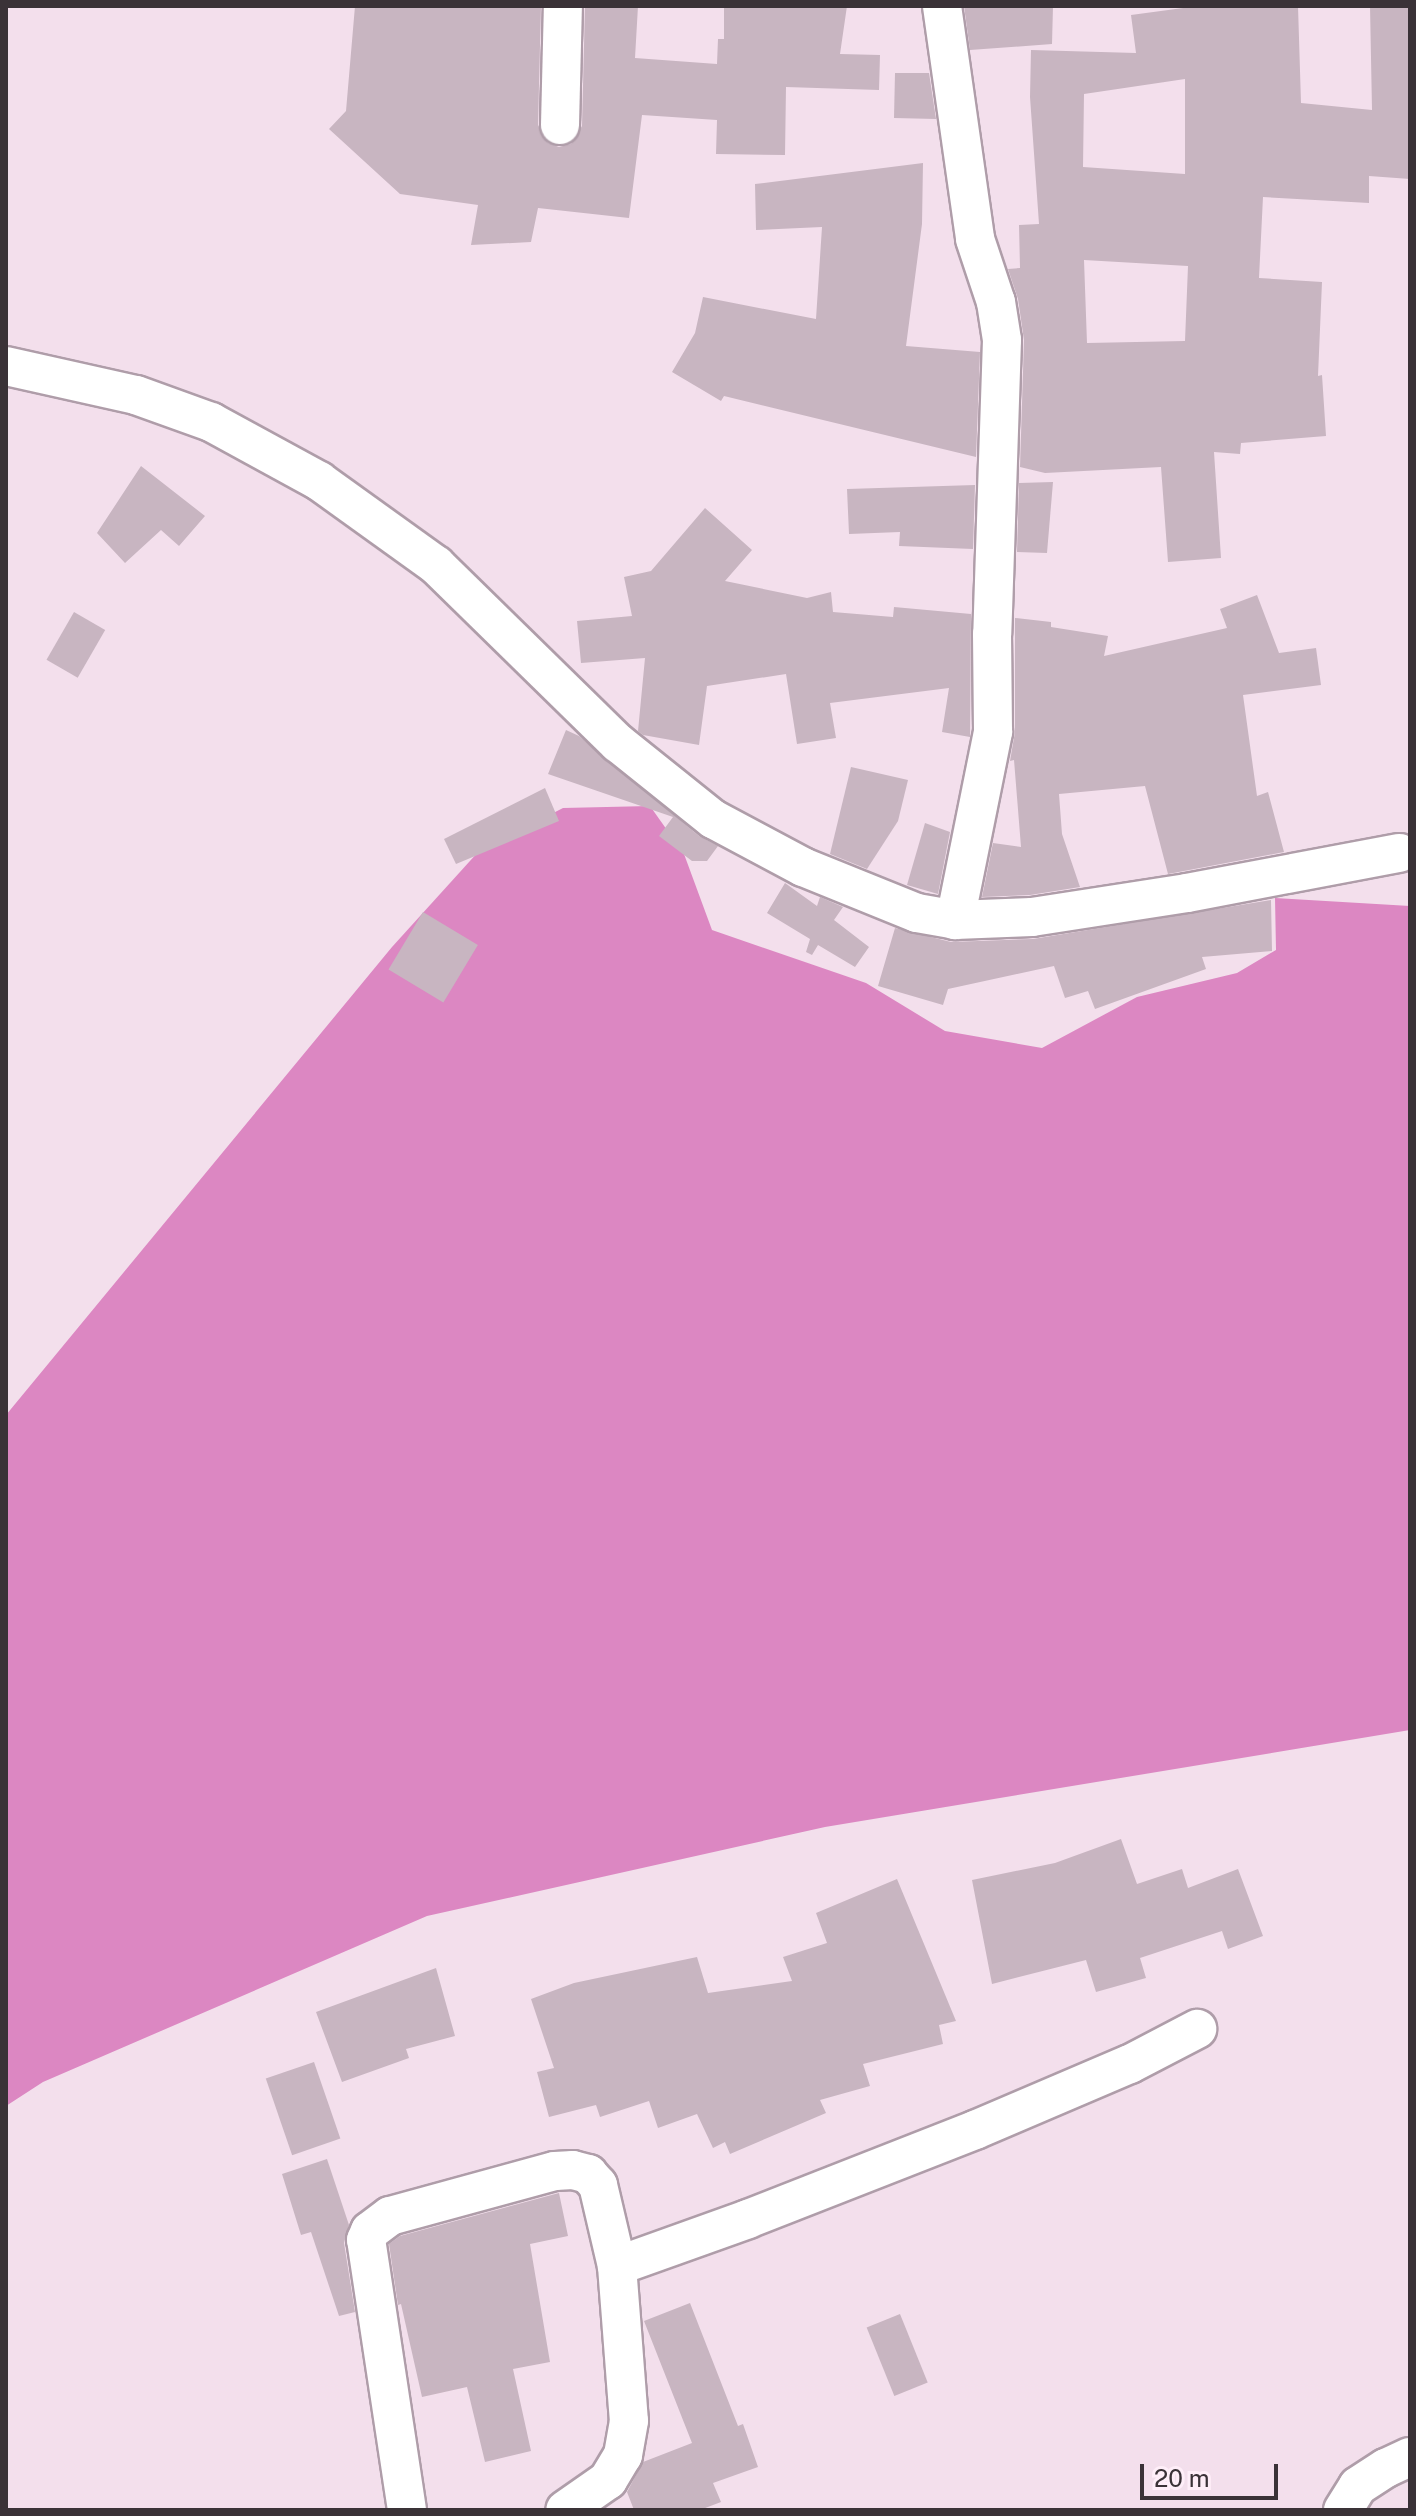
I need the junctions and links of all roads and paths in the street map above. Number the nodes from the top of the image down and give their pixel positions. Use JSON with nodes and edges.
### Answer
{"nodes":[{"id":1,"x":563,"y":6,"type":"edge"},
{"id":2,"x":942,"y":6,"type":"edge"},
{"id":3,"x":560,"y":125,"type":"dead end"},
{"id":4,"x":6,"y":366,"type":"edge"},
{"id":5,"x":1399,"y":853,"type":"dead end"},
{"id":6,"x":955,"y":920,"type":"junction"},
{"id":7,"x":1197,"y":2029,"type":"dead end"},
{"id":8,"x":617,"y":2266,"type":"junction"},
{"id":9,"x":1410,"y":2457,"type":"edge"},
{"id":10,"x":407,"y":2510,"type":"edge"},
{"id":11,"x":565,"y":2510,"type":"edge"},
{"id":12,"x":1343,"y":2510,"type":"edge"}],
"edges":[{"from":1,"to":3,"type":"street"},
{"from":2,"to":6,"type":"street"},
{"from":4,"to":6,"type":"street"},
{"from":5,"to":6,"type":"street"},
{"from":7,"to":8,"type":"street"},
{"from":8,"to":10,"type":"street"},
{"from":8,"to":11,"type":"street"},
{"from":9,"to":12,"type":"street"}]}
